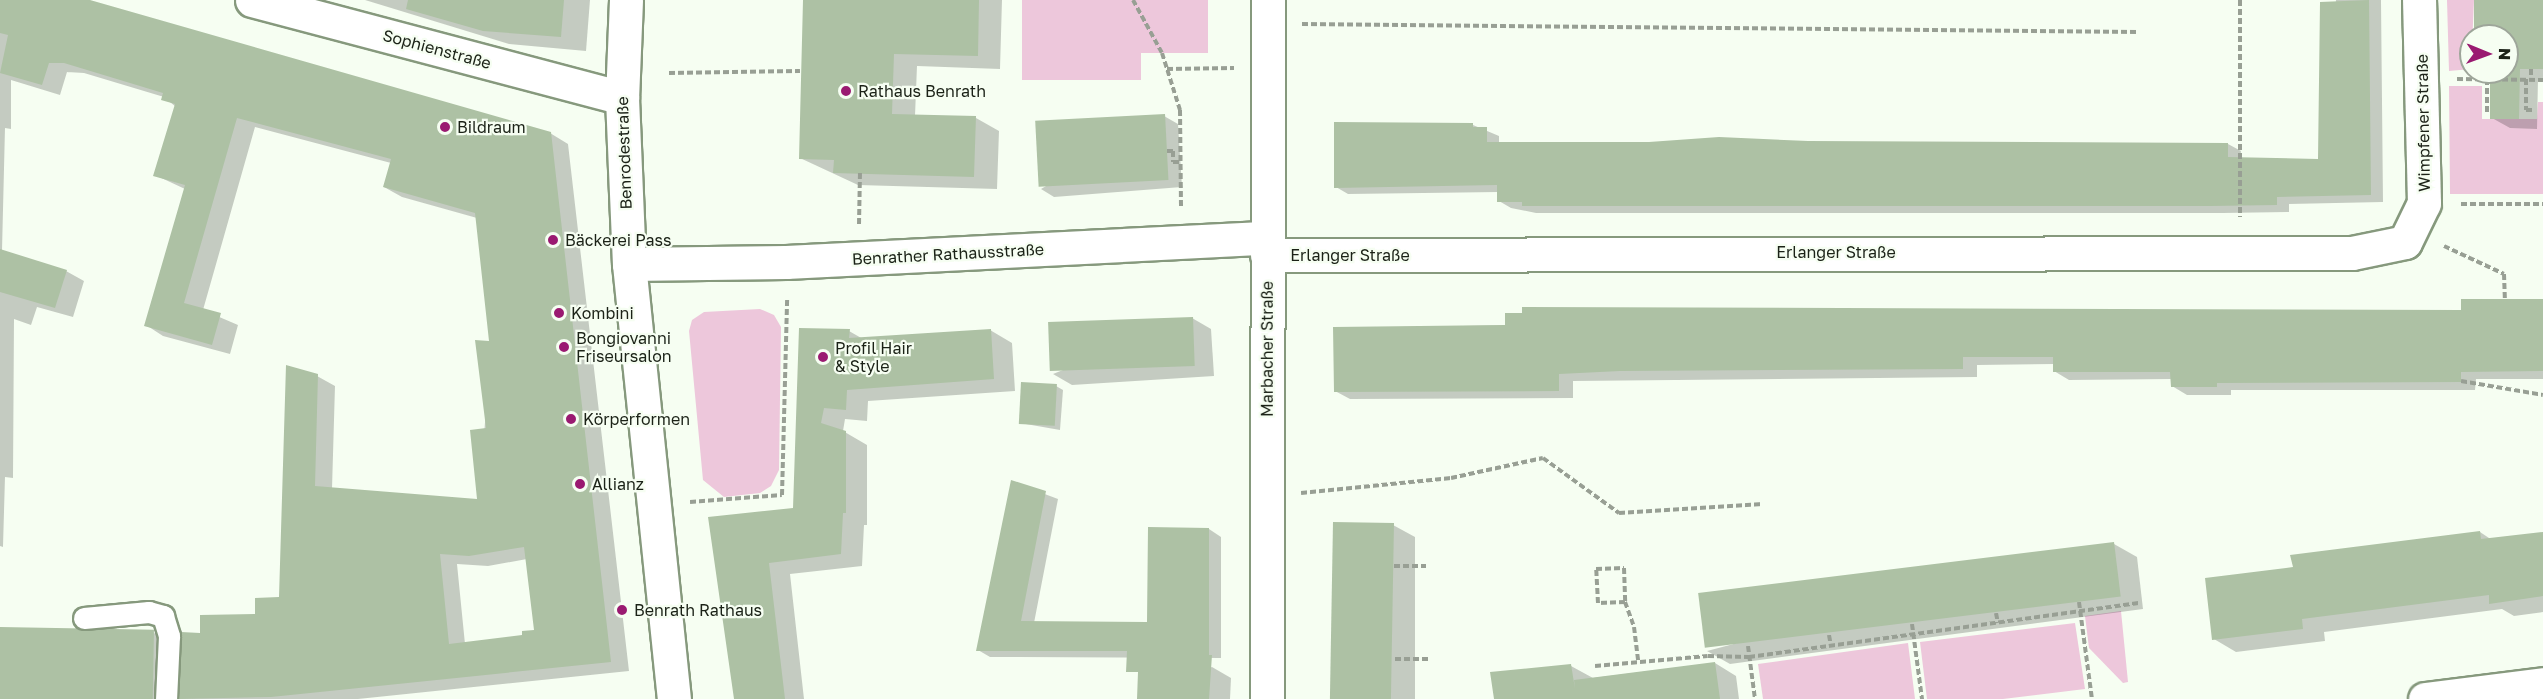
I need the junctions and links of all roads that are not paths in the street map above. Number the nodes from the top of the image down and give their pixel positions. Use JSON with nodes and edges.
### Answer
{"nodes":[{"id":1,"x":252,"y":0,"type":"edge"},
{"id":2,"x":626,"y":0,"type":"edge"},
{"id":3,"x":2420,"y":0,"type":"edge"},
{"id":4,"x":1268,"y":12,"type":"edge"},
{"id":5,"x":622,"y":98,"type":"junction"},
{"id":6,"x":2405,"y":242,"type":"joint"},
{"id":7,"x":1267,"y":246,"type":"junction"},
{"id":8,"x":629,"y":264,"type":"junction"},
{"id":9,"x":84,"y":618,"type":"dead end"},
{"id":10,"x":2543,"y":684,"type":"edge"},
{"id":11,"x":166,"y":699,"type":"edge"},
{"id":12,"x":674,"y":699,"type":"edge"},
{"id":13,"x":1268,"y":699,"type":"edge"},
{"id":14,"x":2425,"y":699,"type":"edge"}],
"edges":[{"from":1,"to":5,"type":"street","name":"Sophienstraße"},
{"from":2,"to":5,"type":"street","name":"Benrodestraße"},
{"from":3,"to":6,"type":"street","name":"Wimpfener Straße"},
{"from":4,"to":7,"type":"street","name":"Marbacher Straße"},
{"from":5,"to":8,"type":"street","name":"Benrodestraße"},
{"from":6,"to":7,"type":"street","name":"Erlanger Straße"},
{"from":7,"to":8,"type":"street","name":"Benrather Rathausstraße"},
{"from":7,"to":13,"type":"street","name":"Marbacher Straße"},
{"from":8,"to":12,"type":"street","name":"Benrodestraße"},
{"from":9,"to":11,"type":"lane"},
{"from":10,"to":14,"type":"street"}]}
